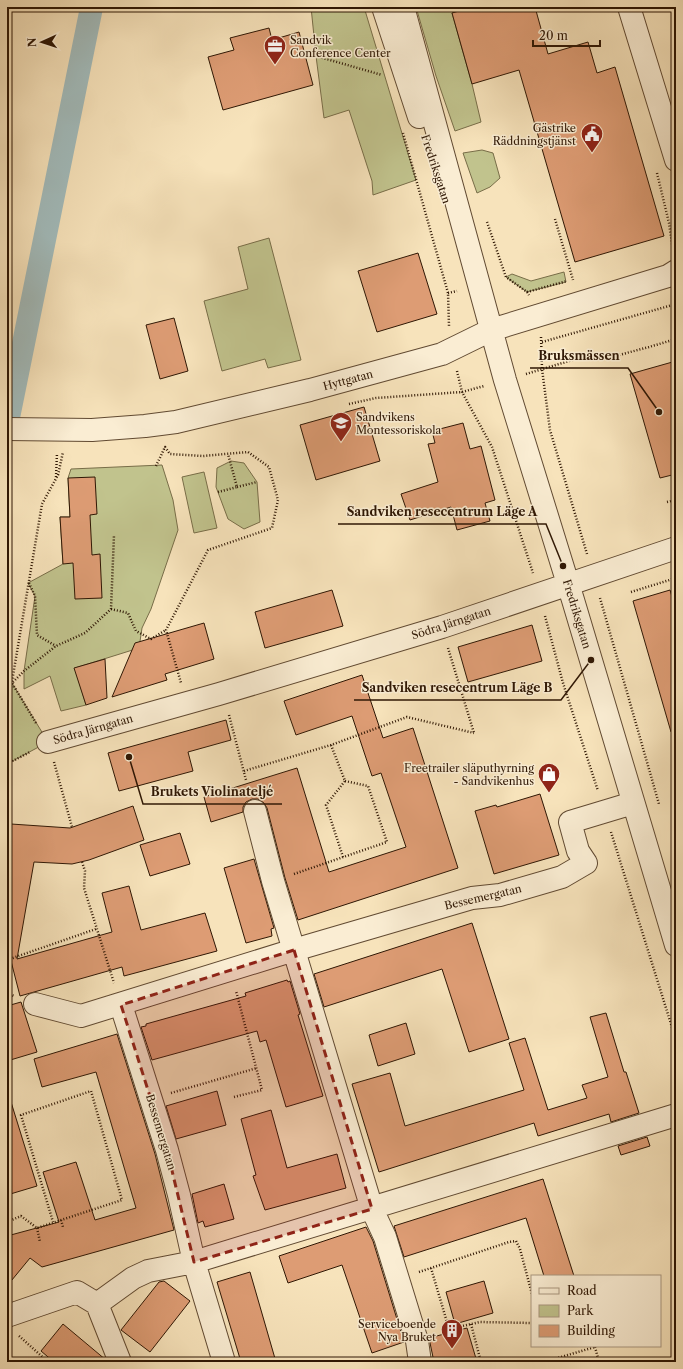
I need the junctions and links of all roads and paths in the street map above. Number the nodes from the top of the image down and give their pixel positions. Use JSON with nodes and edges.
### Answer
{"nodes":[{"id":1,"x":383,"y":7,"type":"edge"},
{"id":2,"x":403,"y":7,"type":"edge"},
{"id":3,"x":629,"y":7,"type":"edge"},
{"id":4,"x":316,"y":56,"type":"dead end"},
{"id":5,"x":383,"y":69,"type":"dead end"},
{"id":6,"x":401,"y":127,"type":"dead end"},
{"id":7,"x":676,"y":160,"type":"edge"},
{"id":8,"x":555,"y":219,"type":"dead end"},
{"id":9,"x":676,"y":271,"type":"edge"},
{"id":10,"x":506,"y":277,"type":"dead end"},
{"id":11,"x":573,"y":280,"type":"dead end"},
{"id":12,"x":527,"y":292,"type":"dead end"},
{"id":13,"x":448,"y":293,"type":"dead end"},
{"id":14,"x":676,"y":304,"type":"edge"},
{"id":15,"x":491,"y":330,"type":"junction"},
{"id":16,"x":676,"y":339,"type":"edge"},
{"id":17,"x":542,"y":342,"type":"dead end"},
{"id":18,"x":462,"y":392,"type":"dead end"},
{"id":19,"x":7,"y":429,"type":"edge"},
{"id":20,"x":63,"y":452,"type":"dead end"},
{"id":21,"x":57,"y":453,"type":"dead end"},
{"id":22,"x":228,"y":454,"type":"junction"},
{"id":23,"x":156,"y":466,"type":"dead end"},
{"id":24,"x":56,"y":477,"type":"junction"},
{"id":25,"x":257,"y":482,"type":"dead end"},
{"id":26,"x":237,"y":487,"type":"junction"},
{"id":27,"x":218,"y":492,"type":"dead end"},
{"id":28,"x":676,"y":500,"type":"edge"},
{"id":29,"x":667,"y":502,"type":"dead end"},
{"id":30,"x":114,"y":535,"type":"dead end"},
{"id":31,"x":676,"y":548,"type":"edge"},
{"id":32,"x":594,"y":576,"type":"junction"},
{"id":33,"x":676,"y":578,"type":"edge"},
{"id":34,"x":28,"y":583,"type":"junction"},
{"id":35,"x":568,"y":584,"type":"junction"},
{"id":36,"x":631,"y":592,"type":"dead end"},
{"id":37,"x":539,"y":594,"type":"junction"},
{"id":38,"x":111,"y":609,"type":"junction"},
{"id":39,"x":442,"y":627,"type":"junction"},
{"id":40,"x":166,"y":630,"type":"junction"},
{"id":41,"x":56,"y":646,"type":"junction"},
{"id":42,"x":12,"y":683,"type":"junction"},
{"id":43,"x":224,"y":692,"type":"junction"},
{"id":44,"x":186,"y":703,"type":"junction"},
{"id":45,"x":7,"y":711,"type":"edge"},
{"id":46,"x":48,"y":742,"type":"junction"},
{"id":47,"x":331,"y":745,"type":"junction"},
{"id":48,"x":244,"y":771,"type":"junction"},
{"id":49,"x":246,"y":780,"type":"dead end"},
{"id":50,"x":345,"y":781,"type":"junction"},
{"id":51,"x":634,"y":803,"type":"junction"},
{"id":52,"x":661,"y":809,"type":"dead end"},
{"id":53,"x":255,"y":811,"type":"dead end"},
{"id":54,"x":604,"y":812,"type":"junction"},
{"id":55,"x":72,"y":827,"type":"dead end"},
{"id":56,"x":343,"y":857,"type":"junction"},
{"id":57,"x":82,"y":862,"type":"dead end"},
{"id":58,"x":273,"y":881,"type":"junction"},
{"id":59,"x":96,"y":929,"type":"junction"},
{"id":60,"x":676,"y":945,"type":"edge"},
{"id":61,"x":294,"y":950,"type":"junction"},
{"id":62,"x":7,"y":960,"type":"edge"},
{"id":63,"x":230,"y":970,"type":"junction"},
{"id":64,"x":35,"y":1004,"type":"dead end"},
{"id":65,"x":121,"y":1005,"type":"junction"},
{"id":66,"x":676,"y":1040,"type":"edge"},
{"id":67,"x":257,"y":1068,"type":"junction"},
{"id":68,"x":234,"y":1097,"type":"dead end"},
{"id":69,"x":151,"y":1099,"type":"junction"},
{"id":70,"x":676,"y":1116,"type":"edge"},
{"id":71,"x":372,"y":1209,"type":"junction"},
{"id":72,"x":61,"y":1220,"type":"junction"},
{"id":73,"x":7,"y":1222,"type":"edge"},
{"id":74,"x":53,"y":1222,"type":"junction"},
{"id":75,"x":63,"y":1227,"type":"dead end"},
{"id":76,"x":37,"y":1228,"type":"junction"},
{"id":77,"x":40,"y":1242,"type":"dead end"},
{"id":78,"x":194,"y":1262,"type":"junction"},
{"id":79,"x":431,"y":1268,"type":"junction"},
{"id":80,"x":398,"y":1280,"type":"junction"},
{"id":81,"x":531,"y":1290,"type":"edge"},
{"id":82,"x":97,"y":1304,"type":"junction"},
{"id":83,"x":7,"y":1316,"type":"edge"},
{"id":84,"x":531,"y":1323,"type":"edge"},
{"id":85,"x":470,"y":1324,"type":"junction"},
{"id":86,"x":19,"y":1336,"type":"dead end"},
{"id":87,"x":594,"y":1347,"type":"edge"},
{"id":88,"x":48,"y":1362,"type":"edge"},
{"id":89,"x":120,"y":1362,"type":"edge"},
{"id":90,"x":224,"y":1362,"type":"edge"},
{"id":91,"x":420,"y":1362,"type":"edge"},
{"id":92,"x":482,"y":1362,"type":"edge"},
{"id":93,"x":544,"y":1362,"type":"edge"},
{"id":94,"x":599,"y":1362,"type":"edge"}],
"edges":[{"from":1,"to":15,"type":"street","name":"Fredriksgatan"},
{"from":2,"to":15,"type":"street","name":"Fredriksgatan"},
{"from":3,"to":7,"type":"street"},
{"from":4,"to":5,"type":"path"},
{"from":6,"to":13,"type":"path"},
{"from":8,"to":11,"type":"path"},
{"from":9,"to":15,"type":"street","name":"Hyttgatan"},
{"from":10,"to":12,"type":"path"},
{"from":14,"to":17,"type":"path"},
{"from":15,"to":19,"type":"street","name":"Hyttgatan"},
{"from":15,"to":35,"type":"street","name":"Fredriksgatan"},
{"from":16,"to":32,"type":"path"},
{"from":18,"to":37,"type":"path"},
{"from":20,"to":24,"type":"path"},
{"from":21,"to":24,"type":"path"},
{"from":22,"to":23,"type":"path"},
{"from":22,"to":26,"type":"path"},
{"from":22,"to":40,"type":"path"},
{"from":24,"to":34,"type":"path"},
{"from":25,"to":26,"type":"path"},
{"from":26,"to":27,"type":"path"},
{"from":28,"to":29,"type":"path"},
{"from":30,"to":38,"type":"path"},
{"from":31,"to":32,"type":"street","name":"Södra Järngatan"},
{"from":32,"to":35,"type":"street","name":"Södra Järngatan"},
{"from":32,"to":52,"type":"path"},
{"from":33,"to":36,"type":"path"},
{"from":34,"to":41,"type":"path"},
{"from":34,"to":42,"type":"path"},
{"from":35,"to":37,"type":"street","name":"Södra Järngatan"},
{"from":35,"to":51,"type":"street","name":"Fredriksgatan"},
{"from":37,"to":39,"type":"street","name":"Södra Järngatan"},
{"from":37,"to":54,"type":"path"},
{"from":38,"to":40,"type":"path"},
{"from":38,"to":41,"type":"path"},
{"from":39,"to":43,"type":"street","name":"Södra Järngatan"},
{"from":39,"to":47,"type":"path"},
{"from":40,"to":44,"type":"path"},
{"from":41,"to":42,"type":"path"},
{"from":42,"to":45,"type":"path"},
{"from":42,"to":46,"type":"path"},
{"from":43,"to":44,"type":"street","name":"Södra Järngatan"},
{"from":43,"to":48,"type":"path"},
{"from":44,"to":46,"type":"street","name":"Södra Järngatan"},
{"from":46,"to":55,"type":"path","name":"Södra Järngatan"},
{"from":47,"to":48,"type":"path"},
{"from":47,"to":50,"type":"path"},
{"from":48,"to":49,"type":"path"},
{"from":50,"to":56,"type":"path"},
{"from":50,"to":56,"type":"path"},
{"from":51,"to":54,"type":"street","name":"Bessemergatan"},
{"from":51,"to":60,"type":"street","name":"Fredriksgatan"},
{"from":53,"to":58,"type":"street"},
{"from":54,"to":61,"type":"street","name":"Bessemergatan"},
{"from":54,"to":66,"type":"path"},
{"from":56,"to":58,"type":"path"},
{"from":57,"to":59,"type":"path"},
{"from":58,"to":61,"type":"street"},
{"from":59,"to":62,"type":"path"},
{"from":59,"to":65,"type":"path"},
{"from":61,"to":63,"type":"street","name":"Bessemergatan"},
{"from":61,"to":71,"type":"street"},
{"from":63,"to":65,"type":"street","name":"Bessemergatan"},
{"from":63,"to":67,"type":"path"},
{"from":64,"to":65,"type":"street","name":"Bessemergatan"},
{"from":65,"to":69,"type":"street","name":"Bessemergatan"},
{"from":67,"to":68,"type":"path"},
{"from":67,"to":69,"type":"path"},
{"from":69,"to":78,"type":"street","name":"Bessemergatan"},
{"from":70,"to":71,"type":"street"},
{"from":71,"to":78,"type":"street"},
{"from":71,"to":80,"type":"street"},
{"from":72,"to":74,"type":"path"},
{"from":72,"to":74,"type":"path"},
{"from":72,"to":75,"type":"path"},
{"from":73,"to":76,"type":"path"},
{"from":74,"to":76,"type":"path"},
{"from":76,"to":77,"type":"path"},
{"from":78,"to":82,"type":"street"},
{"from":78,"to":90,"type":"street","name":"Bessemergatan"},
{"from":79,"to":80,"type":"path"},
{"from":79,"to":81,"type":"path"},
{"from":79,"to":85,"type":"path"},
{"from":80,"to":91,"type":"street"},
{"from":82,"to":83,"type":"street"},
{"from":82,"to":89,"type":"street"},
{"from":84,"to":85,"type":"path"},
{"from":85,"to":92,"type":"path"},
{"from":86,"to":88,"type":"path"},
{"from":87,"to":93,"type":"path"},
{"from":87,"to":94,"type":"path"}]}
